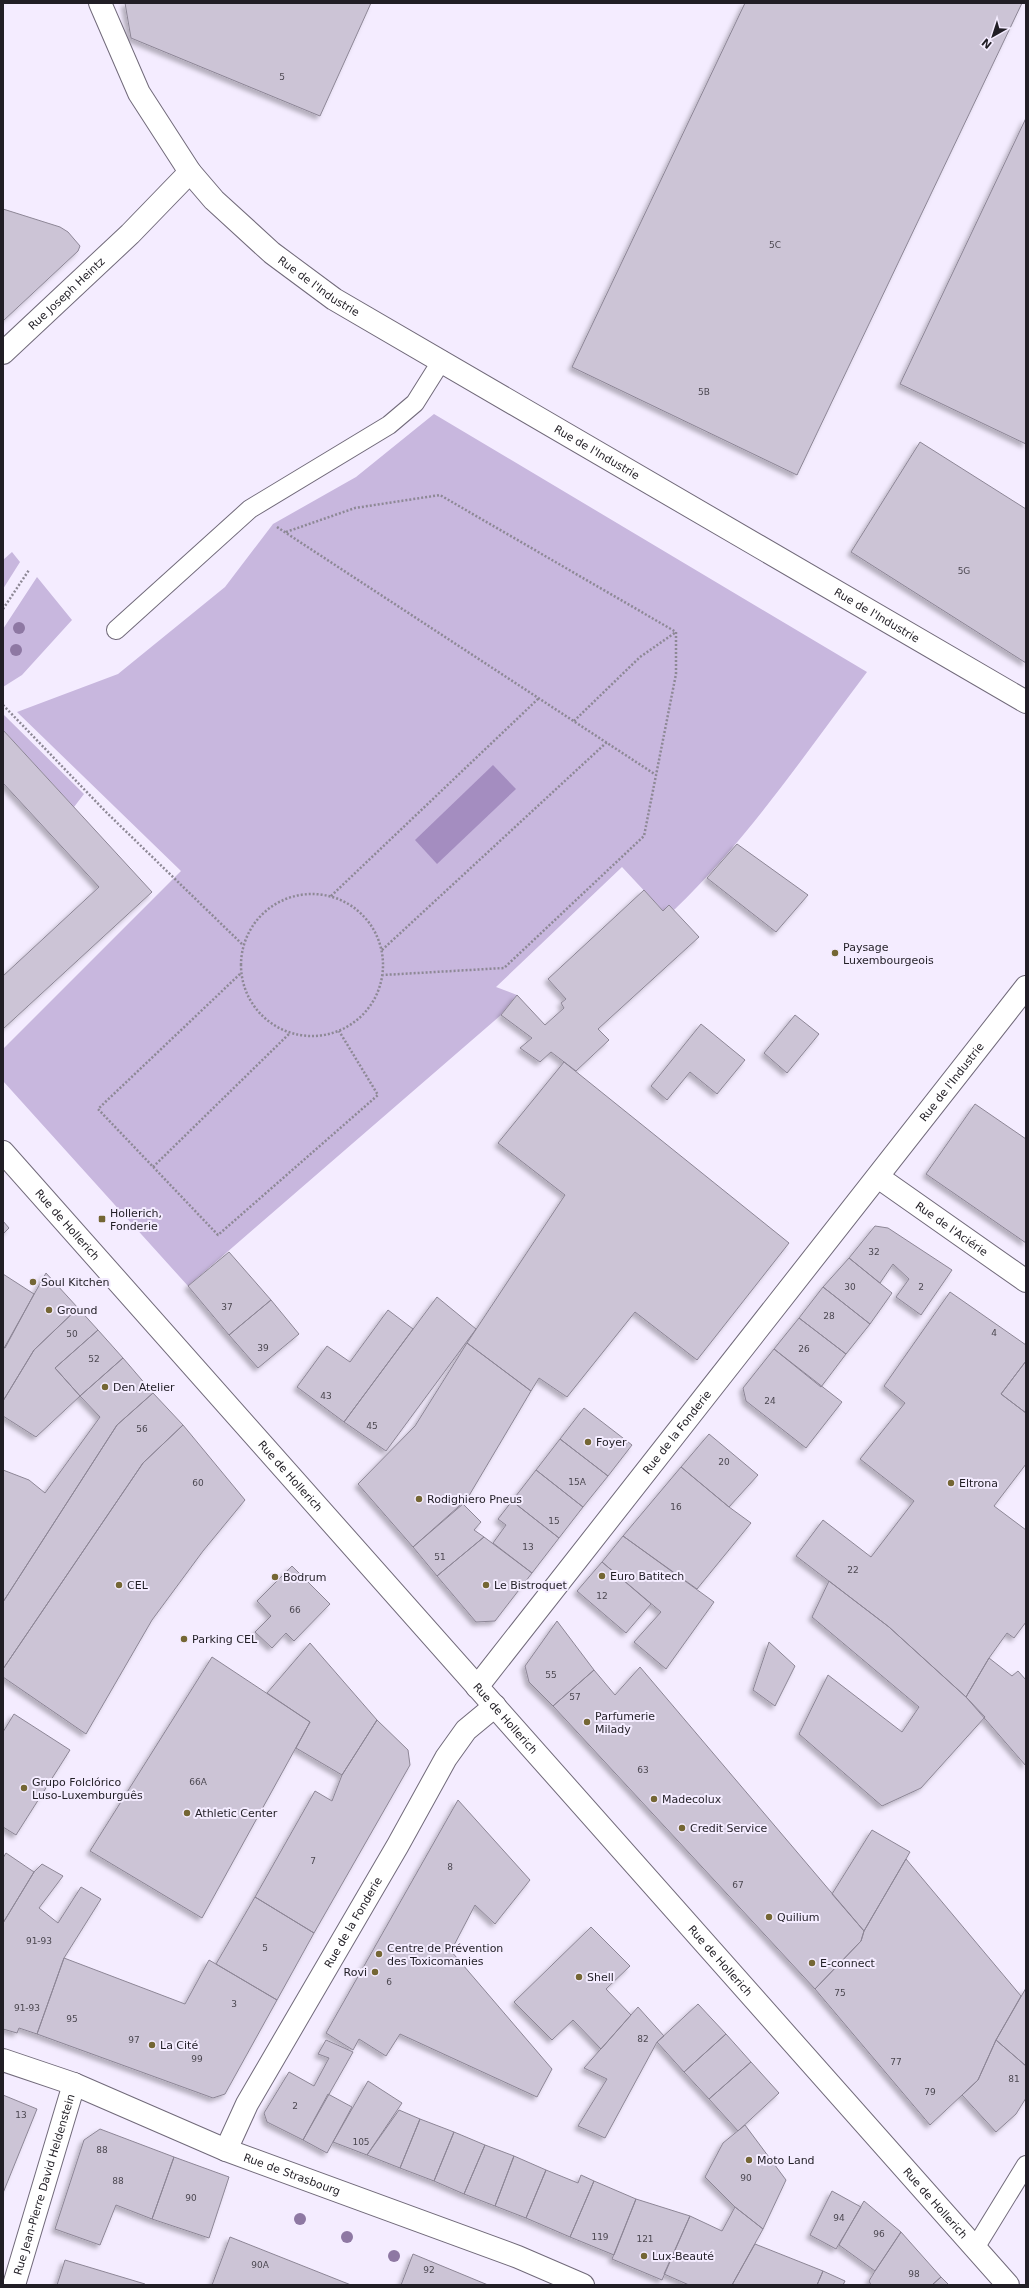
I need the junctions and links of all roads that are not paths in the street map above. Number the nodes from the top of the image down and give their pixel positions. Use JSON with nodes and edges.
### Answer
{"nodes":[{"id":1,"x":100,"y":3,"type":"edge"},
{"id":2,"x":190,"y":172,"type":"junction"},
{"id":3,"x":3,"y":354,"type":"edge"},
{"id":4,"x":442,"y":360,"type":"junction"},
{"id":5,"x":116,"y":630,"type":"dead end"},
{"id":6,"x":1026,"y":702,"type":"edge"},
{"id":7,"x":1026,"y":987,"type":"edge"},
{"id":8,"x":3,"y":1152,"type":"edge"},
{"id":9,"x":878,"y":1177,"type":"junction"},
{"id":10,"x":1026,"y":1281,"type":"edge"},
{"id":11,"x":477,"y":1687,"type":"junction"},
{"id":12,"x":495,"y":1706,"type":"junction"},
{"id":13,"x":3,"y":2060,"type":"edge"},
{"id":14,"x":74,"y":2084,"type":"junction"},
{"id":15,"x":226,"y":2150,"type":"junction"},
{"id":16,"x":1026,"y":2165,"type":"edge"},
{"id":17,"x":975,"y":2248,"type":"junction"},
{"id":18,"x":14,"y":2285,"type":"edge"},
{"id":19,"x":584,"y":2285,"type":"edge"},
{"id":20,"x":1008,"y":2285,"type":"edge"}],
"edges":[{"from":1,"to":2,"type":"street","name":"Rue de l'Industrie"},
{"from":2,"to":3,"type":"street","name":"Rue Joseph Heintz"},
{"from":2,"to":4,"type":"street","name":"Rue de l'Industrie"},
{"from":4,"to":5,"type":"lane"},
{"from":4,"to":6,"type":"street","name":"Rue de l'Industrie"},
{"from":7,"to":9,"type":"street","name":"Rue de l'Industrie"},
{"from":8,"to":11,"type":"street","name":"Rue de Hollerich"},
{"from":9,"to":10,"type":"street","name":"Rue de l'Aciérie"},
{"from":9,"to":11,"type":"street","name":"Rue de la Fonderie"},
{"from":11,"to":12,"type":"street","name":"Rue de Hollerich"},
{"from":12,"to":15,"type":"street","name":"Rue de la Fonderie"},
{"from":12,"to":17,"type":"street","name":"Rue de Hollerich"},
{"from":13,"to":14,"type":"street","name":"Rue de Strasbourg"},
{"from":14,"to":15,"type":"street","name":"Rue de Strasbourg"},
{"from":14,"to":18,"type":"street","name":"Rue Jean-Pierre David Heldenstein"},
{"from":15,"to":19,"type":"street","name":"Rue de Strasbourg"},
{"from":16,"to":17,"type":"lane"},
{"from":17,"to":20,"type":"street","name":"Rue de Hollerich"}]}
